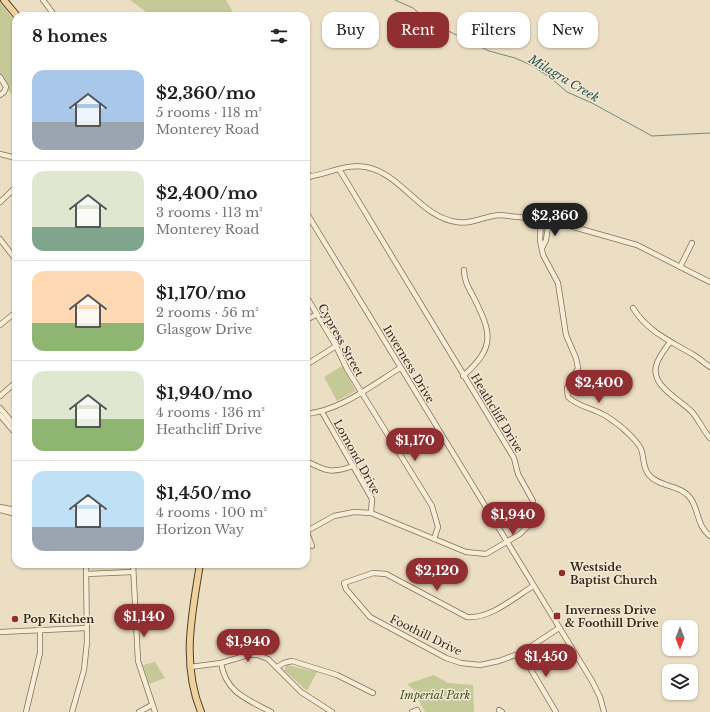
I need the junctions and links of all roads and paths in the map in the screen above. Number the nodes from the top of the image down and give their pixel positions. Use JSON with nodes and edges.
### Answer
{"nodes":[{"id":1,"x":4,"y":0,"type":"edge"},
{"id":2,"x":43,"y":0,"type":"edge"},
{"id":3,"x":13,"y":12,"type":"edge"},
{"id":4,"x":52,"y":12,"type":"edge"},
{"id":5,"x":0,"y":77,"type":"edge"},
{"id":6,"x":0,"y":95,"type":"edge"},
{"id":7,"x":0,"y":154,"type":"edge"},
{"id":8,"x":12,"y":157,"type":"edge"},
{"id":9,"x":339,"y":169,"type":"junction"},
{"id":10,"x":310,"y":176,"type":"edge"},
{"id":11,"x":12,"y":191,"type":"edge"},
{"id":12,"x":0,"y":202,"type":"edge"},
{"id":13,"x":310,"y":219,"type":"edge"},
{"id":14,"x":541,"y":219,"type":"junction"},
{"id":15,"x":549,"y":220,"type":"junction"},
{"id":16,"x":0,"y":239,"type":"edge"},
{"id":17,"x":692,"y":243,"type":"dead end"},
{"id":18,"x":542,"y":248,"type":"junction"},
{"id":19,"x":12,"y":254,"type":"edge"},
{"id":20,"x":680,"y":267,"type":"junction"},
{"id":21,"x":464,"y":270,"type":"dead end"},
{"id":22,"x":710,"y":282,"type":"edge"},
{"id":23,"x":310,"y":303,"type":"edge"},
{"id":24,"x":633,"y":308,"type":"dead end"},
{"id":25,"x":317,"y":314,"type":"junction"},
{"id":26,"x":12,"y":315,"type":"edge"},
{"id":27,"x":310,"y":318,"type":"edge"},
{"id":28,"x":0,"y":324,"type":"edge"},
{"id":29,"x":670,"y":342,"type":"junction"},
{"id":30,"x":336,"y":346,"type":"junction"},
{"id":31,"x":310,"y":362,"type":"edge"},
{"id":32,"x":710,"y":367,"type":"edge"},
{"id":33,"x":400,"y":368,"type":"junction"},
{"id":34,"x":463,"y":376,"type":"junction"},
{"id":35,"x":12,"y":386,"type":"edge"},
{"id":36,"x":361,"y":392,"type":"junction"},
{"id":37,"x":0,"y":396,"type":"edge"},
{"id":38,"x":0,"y":408,"type":"edge"},
{"id":39,"x":322,"y":412,"type":"junction"},
{"id":40,"x":310,"y":414,"type":"edge"},
{"id":41,"x":0,"y":415,"type":"edge"},
{"id":42,"x":12,"y":422,"type":"edge"},
{"id":43,"x":12,"y":429,"type":"edge"},
{"id":44,"x":710,"y":438,"type":"edge"},
{"id":45,"x":310,"y":463,"type":"edge"},
{"id":46,"x":353,"y":466,"type":"junction"},
{"id":47,"x":0,"y":508,"type":"edge"},
{"id":48,"x":12,"y":510,"type":"edge"},
{"id":49,"x":12,"y":512,"type":"edge"},
{"id":50,"x":371,"y":513,"type":"junction"},
{"id":51,"x":310,"y":529,"type":"edge"},
{"id":52,"x":710,"y":536,"type":"edge"},
{"id":53,"x":434,"y":539,"type":"junction"},
{"id":54,"x":310,"y":541,"type":"edge"},
{"id":55,"x":507,"y":542,"type":"junction"},
{"id":56,"x":312,"y":546,"type":"dead end"},
{"id":57,"x":86,"y":568,"type":"edge"},
{"id":58,"x":133,"y":568,"type":"edge"},
{"id":59,"x":199,"y":568,"type":"edge"},
{"id":60,"x":133,"y":572,"type":"junction"},
{"id":61,"x":86,"y":574,"type":"junction"},
{"id":62,"x":533,"y":586,"type":"junction"},
{"id":63,"x":87,"y":628,"type":"junction"},
{"id":64,"x":559,"y":628,"type":"junction"},
{"id":65,"x":40,"y":630,"type":"junction"},
{"id":66,"x":0,"y":632,"type":"edge"},
{"id":67,"x":521,"y":653,"type":"junction"},
{"id":68,"x":221,"y":663,"type":"junction"},
{"id":69,"x":190,"y":667,"type":"junction"},
{"id":70,"x":277,"y":667,"type":"junction"},
{"id":71,"x":373,"y":693,"type":"dead end"},
{"id":72,"x":152,"y":705,"type":"junction"},
{"id":73,"x":26,"y":712,"type":"edge"},
{"id":74,"x":72,"y":712,"type":"edge"},
{"id":75,"x":139,"y":712,"type":"edge"},
{"id":76,"x":155,"y":712,"type":"edge"},
{"id":77,"x":201,"y":712,"type":"edge"},
{"id":78,"x":271,"y":712,"type":"edge"},
{"id":79,"x":332,"y":712,"type":"edge"},
{"id":80,"x":412,"y":712,"type":"edge"},
{"id":81,"x":418,"y":712,"type":"edge"},
{"id":82,"x":556,"y":712,"type":"edge"},
{"id":83,"x":604,"y":712,"type":"edge"}],
"edges":[{"from":1,"to":3,"type":"main road"},
{"from":2,"to":4,"type":"street"},
{"from":5,"to":6,"type":"street"},
{"from":7,"to":8,"type":"street"},
{"from":9,"to":10,"type":"street"},
{"from":9,"to":14,"type":"street"},
{"from":9,"to":34,"type":"street","name":"Heathcliff Drive"},
{"from":11,"to":12,"type":"street"},
{"from":13,"to":33,"type":"street","name":"Inverness Drive"},
{"from":14,"to":15,"type":"street"},
{"from":14,"to":18,"type":"street"},
{"from":15,"to":18,"type":"street"},
{"from":15,"to":20,"type":"street"},
{"from":16,"to":19,"type":"street"},
{"from":17,"to":20,"type":"street"},
{"from":18,"to":52,"type":"street"},
{"from":20,"to":22,"type":"street"},
{"from":21,"to":34,"type":"street"},
{"from":23,"to":25,"type":"street","name":"Cypress Street"},
{"from":24,"to":29,"type":"street"},
{"from":25,"to":27,"type":"street"},
{"from":25,"to":30,"type":"street","name":"Cypress Street"},
{"from":26,"to":28,"type":"street"},
{"from":29,"to":32,"type":"street"},
{"from":29,"to":44,"type":"street"},
{"from":30,"to":31,"type":"street"},
{"from":30,"to":36,"type":"street","name":"Cypress Street"},
{"from":33,"to":36,"type":"street"},
{"from":33,"to":55,"type":"street","name":"Inverness Drive"},
{"from":34,"to":55,"type":"street","name":"Heathcliff Drive"},
{"from":35,"to":37,"type":"street"},
{"from":36,"to":39,"type":"street"},
{"from":36,"to":53,"type":"street","name":"Cypress Street"},
{"from":38,"to":42,"type":"street"},
{"from":39,"to":40,"type":"street"},
{"from":39,"to":46,"type":"street","name":"Lomond Drive"},
{"from":41,"to":43,"type":"street"},
{"from":45,"to":46,"type":"street"},
{"from":46,"to":50,"type":"street","name":"Lomond Drive"},
{"from":47,"to":48,"type":"street"},
{"from":47,"to":49,"type":"street"},
{"from":50,"to":51,"type":"street","name":"Heathcliff Drive"},
{"from":50,"to":53,"type":"street","name":"Heathcliff Drive"},
{"from":53,"to":55,"type":"street","name":"Heathcliff Drive"},
{"from":54,"to":56,"type":"street"},
{"from":55,"to":62,"type":"street","name":"Inverness Drive"},
{"from":57,"to":61,"type":"street"},
{"from":58,"to":60,"type":"street"},
{"from":59,"to":69,"type":"main road"},
{"from":60,"to":61,"type":"street"},
{"from":60,"to":72,"type":"street"},
{"from":61,"to":63,"type":"street"},
{"from":62,"to":64,"type":"street","name":"Inverness Drive"},
{"from":62,"to":67,"type":"street","name":"Foothill Drive"},
{"from":63,"to":65,"type":"street"},
{"from":63,"to":74,"type":"street"},
{"from":64,"to":67,"type":"street","name":"Foothill Drive"},
{"from":64,"to":83,"type":"street","name":"Inverness Drive"},
{"from":65,"to":66,"type":"street"},
{"from":65,"to":73,"type":"street"},
{"from":67,"to":82,"type":"street"},
{"from":68,"to":69,"type":"street"},
{"from":68,"to":70,"type":"street"},
{"from":68,"to":78,"type":"street"},
{"from":69,"to":77,"type":"main road"},
{"from":70,"to":71,"type":"street"},
{"from":70,"to":79,"type":"street"},
{"from":72,"to":75,"type":"street"},
{"from":72,"to":76,"type":"street"},
{"from":80,"to":81,"type":"street"}]}
